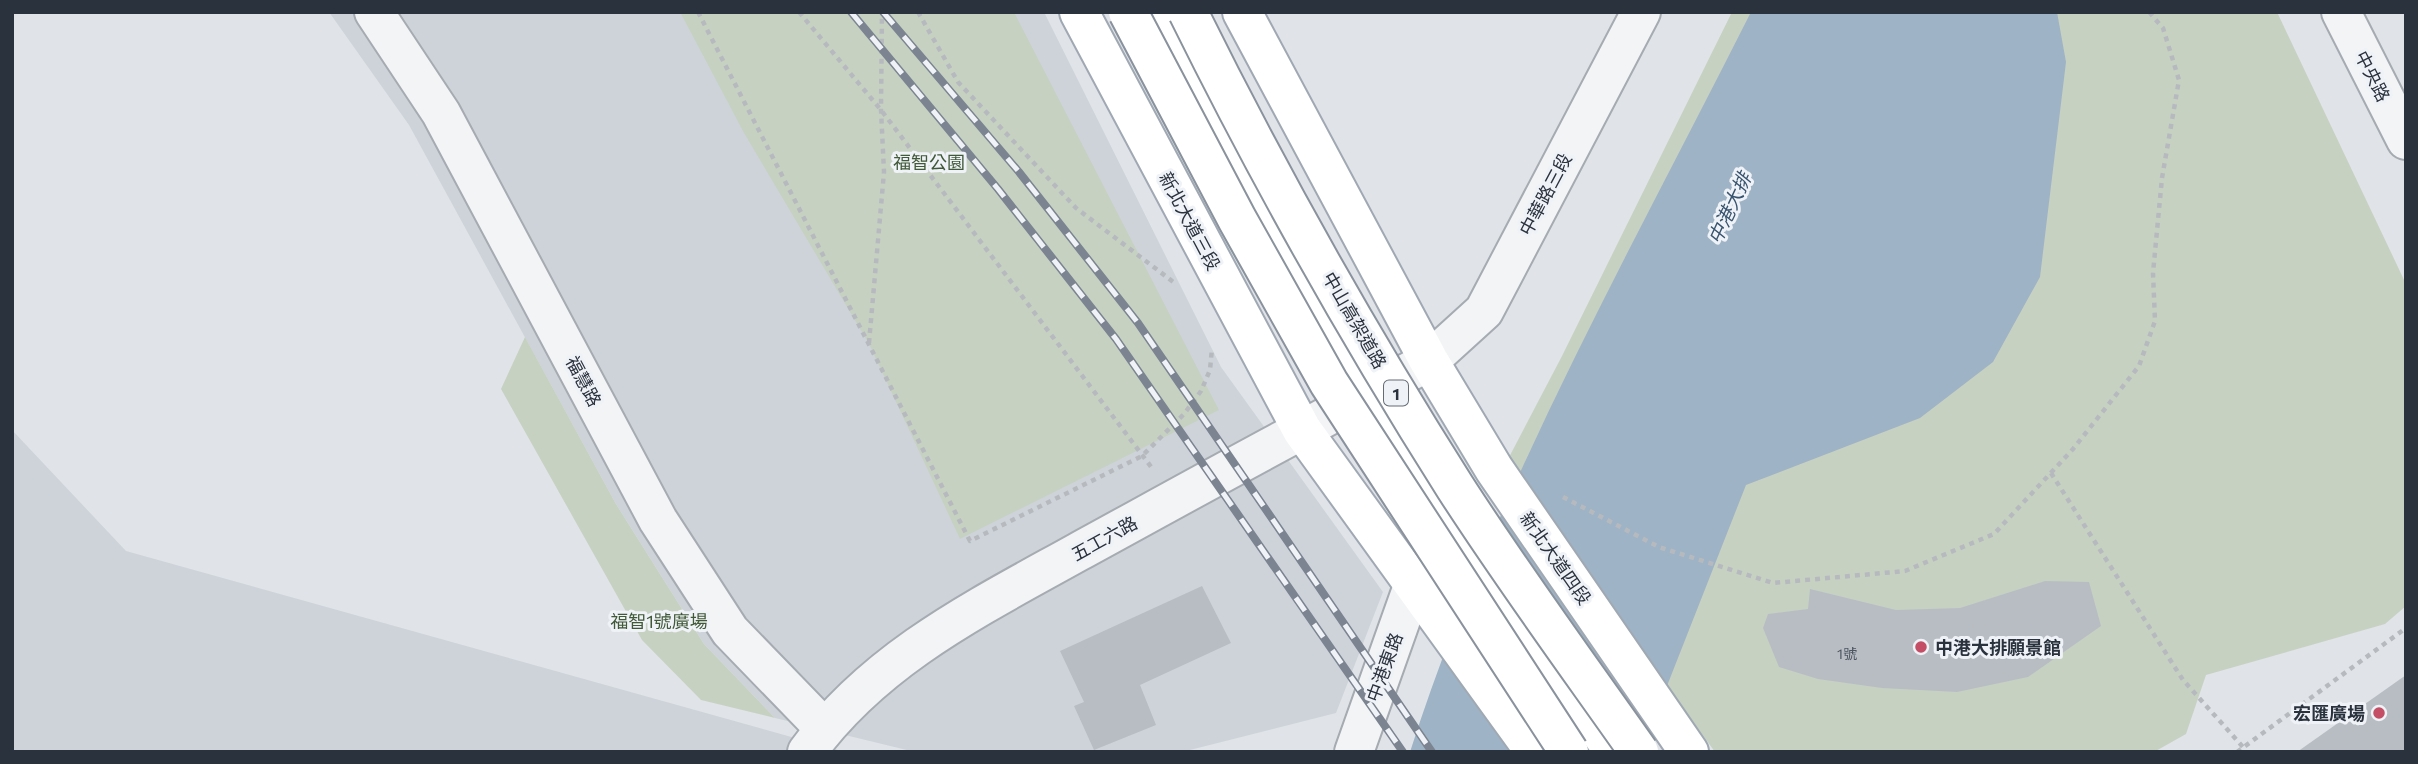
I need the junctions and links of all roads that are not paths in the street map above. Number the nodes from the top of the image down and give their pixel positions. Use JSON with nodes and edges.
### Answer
{"nodes":[{"id":1,"x":373,"y":12,"type":"edge"},
{"id":2,"x":1079,"y":12,"type":"edge"},
{"id":3,"x":1128,"y":12,"type":"edge"},
{"id":4,"x":1163,"y":12,"type":"edge"},
{"id":5,"x":1188,"y":12,"type":"edge"},
{"id":6,"x":1242,"y":12,"type":"edge"},
{"id":7,"x":1641,"y":12,"type":"edge"},
{"id":8,"x":2341,"y":12,"type":"edge"},
{"id":9,"x":2406,"y":140,"type":"edge"},
{"id":10,"x":1429,"y":361,"type":"junction"},
{"id":11,"x":1368,"y":394,"type":"junction"},
{"id":12,"x":1302,"y":430,"type":"junction"},
{"id":13,"x":1406,"y":455,"type":"junction"},
{"id":14,"x":1462,"y":534,"type":"junction"},
{"id":15,"x":1414,"y":583,"type":"junction"},
{"id":16,"x":816,"y":740,"type":"edge"},
{"id":17,"x":1685,"y":749,"type":"edge"},
{"id":18,"x":1354,"y":752,"type":"edge"},
{"id":19,"x":1535,"y":752,"type":"edge"},
{"id":20,"x":1569,"y":752,"type":"edge"},
{"id":21,"x":1584,"y":752,"type":"edge"},
{"id":22,"x":1614,"y":752,"type":"edge"},
{"id":23,"x":1639,"y":752,"type":"edge"}],
"edges":[{"from":1,"to":16,"type":"street","name":"福慧路"},
{"from":2,"to":12,"type":"main road","name":"新北大道三段"},
{"from":3,"to":20,"type":"main road","bridge":true},
{"from":4,"to":11,"type":"main road","number":"1"},
{"from":5,"to":23,"type":"main road","name":"中山高架道路","number":"1","bridge":true},
{"from":6,"to":10,"type":"main road","number":"1"},
{"from":7,"to":10,"type":"street","name":"中華路三段"},
{"from":8,"to":9,"type":"street","name":"中央路"},
{"from":10,"to":11,"type":"street","name":"五工六路"},
{"from":10,"to":17,"type":"main road","name":"新北大道四段","number":"1"},
{"from":11,"to":12,"type":"street","name":"五工六路"},
{"from":11,"to":13,"type":"main road","name":"新北大道四段","number":"1"},
{"from":12,"to":15,"type":"main road"},
{"from":12,"to":16,"type":"street","name":"五工六路"},
{"from":13,"to":14,"type":"main road","name":"新北大道四段","number":"1"},
{"from":13,"to":21,"type":"main road","name":"新北大道四段","number":"1"},
{"from":14,"to":17,"type":"main road","name":"新北大道四段","number":"1","bridge":true},
{"from":14,"to":22,"type":"main road","name":"新北大道四段","number":"1"},
{"from":15,"to":18,"type":"street","name":"中港東路"},
{"from":15,"to":19,"type":"main road"}]}
